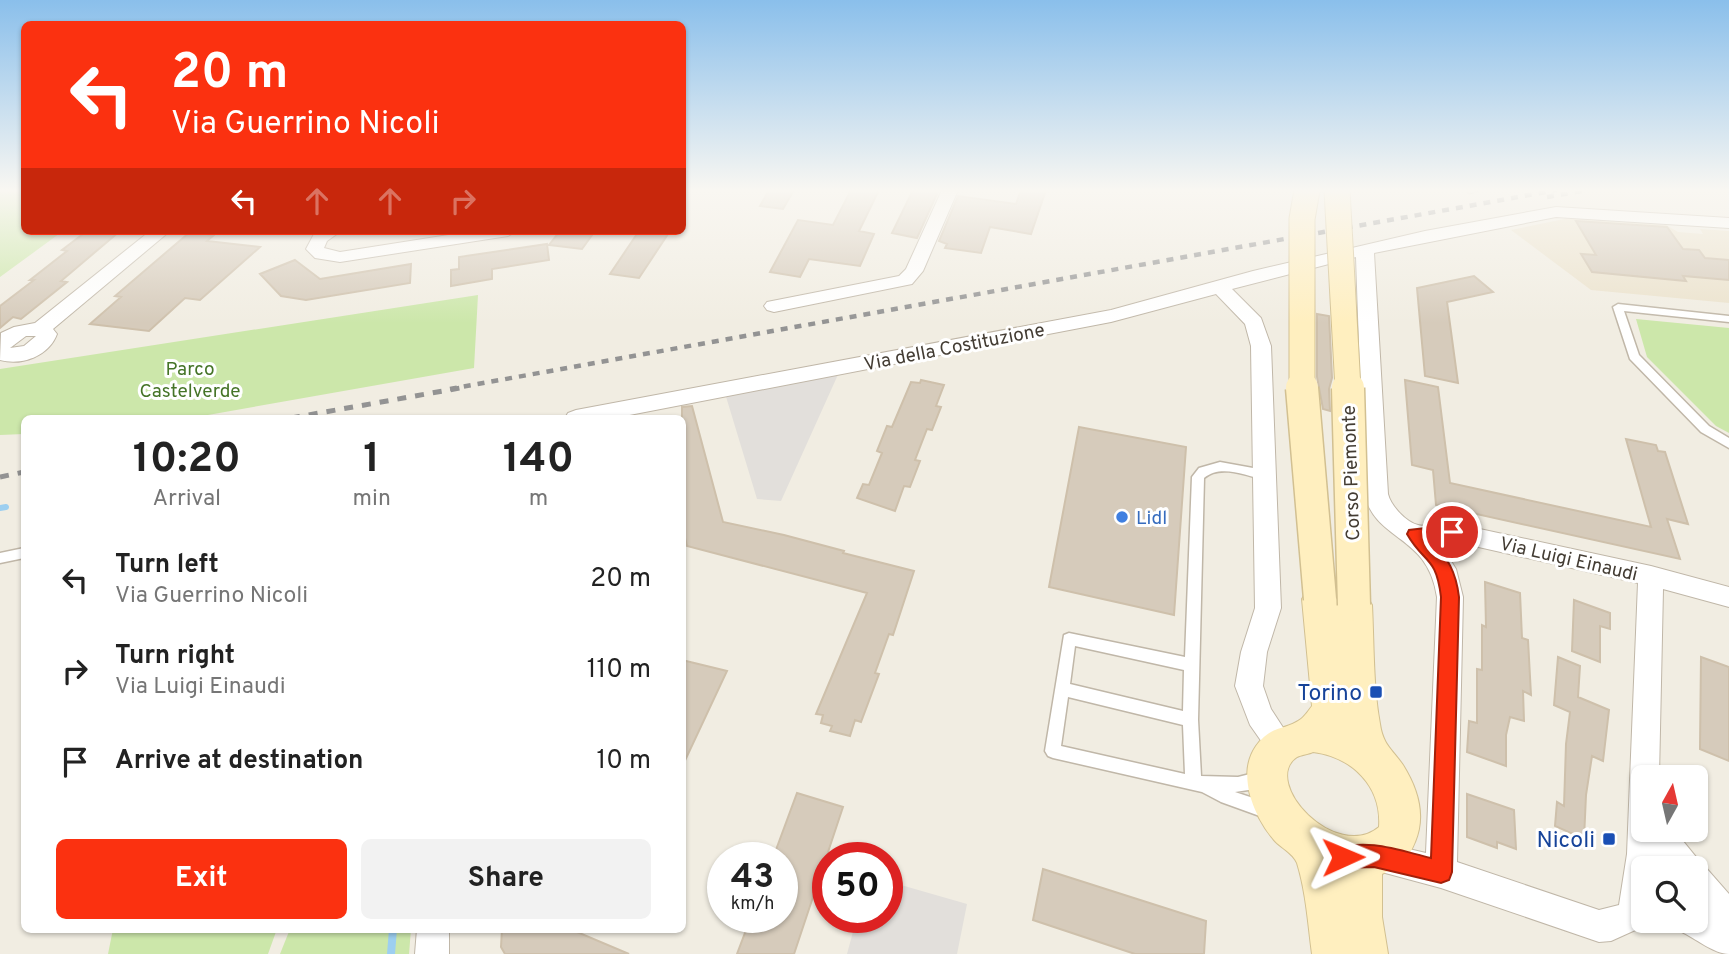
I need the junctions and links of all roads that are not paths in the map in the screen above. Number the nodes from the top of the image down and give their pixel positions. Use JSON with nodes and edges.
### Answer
{"nodes":[{"id":1,"x":156,"y":235,"type":"edge"},
{"id":2,"x":325,"y":235,"type":"edge"},
{"id":3,"x":482,"y":235,"type":"edge"},
{"id":4,"x":930,"y":235,"type":"edge"},
{"id":5,"x":1302,"y":235,"type":"edge"},
{"id":6,"x":1340,"y":235,"type":"edge"},
{"id":7,"x":1443,"y":235,"type":"edge"},
{"id":8,"x":1365,"y":250,"type":"junction"},
{"id":9,"x":1220,"y":288,"type":"junction"},
{"id":10,"x":774,"y":306,"type":"dead end"},
{"id":11,"x":1729,"y":319,"type":"edge"},
{"id":12,"x":0,"y":349,"type":"edge"},
{"id":13,"x":592,"y":415,"type":"edge"},
{"id":14,"x":1729,"y":444,"type":"edge"},
{"id":15,"x":1265,"y":475,"type":"junction"},
{"id":16,"x":1415,"y":534,"type":"junction"},
{"id":17,"x":21,"y":554,"type":"edge"},
{"id":18,"x":0,"y":558,"type":"edge"},
{"id":19,"x":1651,"y":576,"type":"junction"},
{"id":20,"x":1729,"y":597,"type":"edge"},
{"id":21,"x":1337,"y":602,"type":"junction"},
{"id":22,"x":1193,"y":665,"type":"junction"},
{"id":23,"x":1062,"y":690,"type":"junction"},
{"id":24,"x":1190,"y":720,"type":"junction"},
{"id":25,"x":1287,"y":752,"type":"junction"},
{"id":26,"x":1368,"y":755,"type":"junction"},
{"id":27,"x":1644,"y":765,"type":"edge"},
{"id":28,"x":1200,"y":784,"type":"junction"},
{"id":29,"x":1299,"y":833,"type":"junction"},
{"id":30,"x":1367,"y":857,"type":"junction"},
{"id":31,"x":1441,"y":872,"type":"junction"},
{"id":32,"x":1708,"y":894,"type":"edge"},
{"id":33,"x":1631,"y":916,"type":"edge"},
{"id":34,"x":1729,"y":919,"type":"edge"},
{"id":35,"x":1708,"y":927,"type":"edge"},
{"id":36,"x":433,"y":933,"type":"edge"},
{"id":37,"x":1729,"y":941,"type":"edge"},
{"id":38,"x":432,"y":954,"type":"edge"},
{"id":39,"x":1335,"y":954,"type":"edge"},
{"id":40,"x":1365,"y":954,"type":"edge"}],
"edges":[{"from":1,"to":12,"type":"street"},
{"from":2,"to":3,"type":"street"},
{"from":4,"to":10,"type":"street"},
{"from":5,"to":21,"type":"main road","name":"Corso Piemonte","bridge":true},
{"from":6,"to":21,"type":"main road","name":"Corso Piemonte","bridge":true},
{"from":7,"to":8,"type":"street","name":"Via della Costituzione"},
{"from":8,"to":9,"type":"street","name":"Via della Costituzione"},
{"from":8,"to":16,"type":"street"},
{"from":9,"to":13,"type":"street","name":"Via della Costituzione"},
{"from":9,"to":15,"type":"street"},
{"from":11,"to":14,"type":"lane"},
{"from":15,"to":22,"type":"lane"},
{"from":15,"to":25,"type":"street"},
{"from":16,"to":19,"type":"street","name":"Via Luigi Einaudi"},
{"from":16,"to":31,"type":"street"},
{"from":17,"to":18,"type":"lane"},
{"from":19,"to":20,"type":"street","name":"Via Luigi Einaudi"},
{"from":19,"to":27,"type":"street"},
{"from":21,"to":25,"type":"main road","name":"Corso Piemonte"},
{"from":21,"to":26,"type":"main road","name":"Corso Piemonte"},
{"from":22,"to":23,"type":"lane"},
{"from":22,"to":24,"type":"lane"},
{"from":23,"to":24,"type":"lane"},
{"from":23,"to":28,"type":"lane"},
{"from":24,"to":28,"type":"lane"},
{"from":25,"to":26,"type":"main road"},
{"from":25,"to":28,"type":"lane"},
{"from":25,"to":29,"type":"main road"},
{"from":26,"to":30,"type":"main road"},
{"from":28,"to":29,"type":"lane"},
{"from":29,"to":30,"type":"main road"},
{"from":29,"to":39,"type":"main road"},
{"from":30,"to":31,"type":"street"},
{"from":30,"to":40,"type":"main road"},
{"from":31,"to":33,"type":"street"},
{"from":32,"to":34,"type":"street"},
{"from":35,"to":37,"type":"street"},
{"from":36,"to":38,"type":"street"}]}
